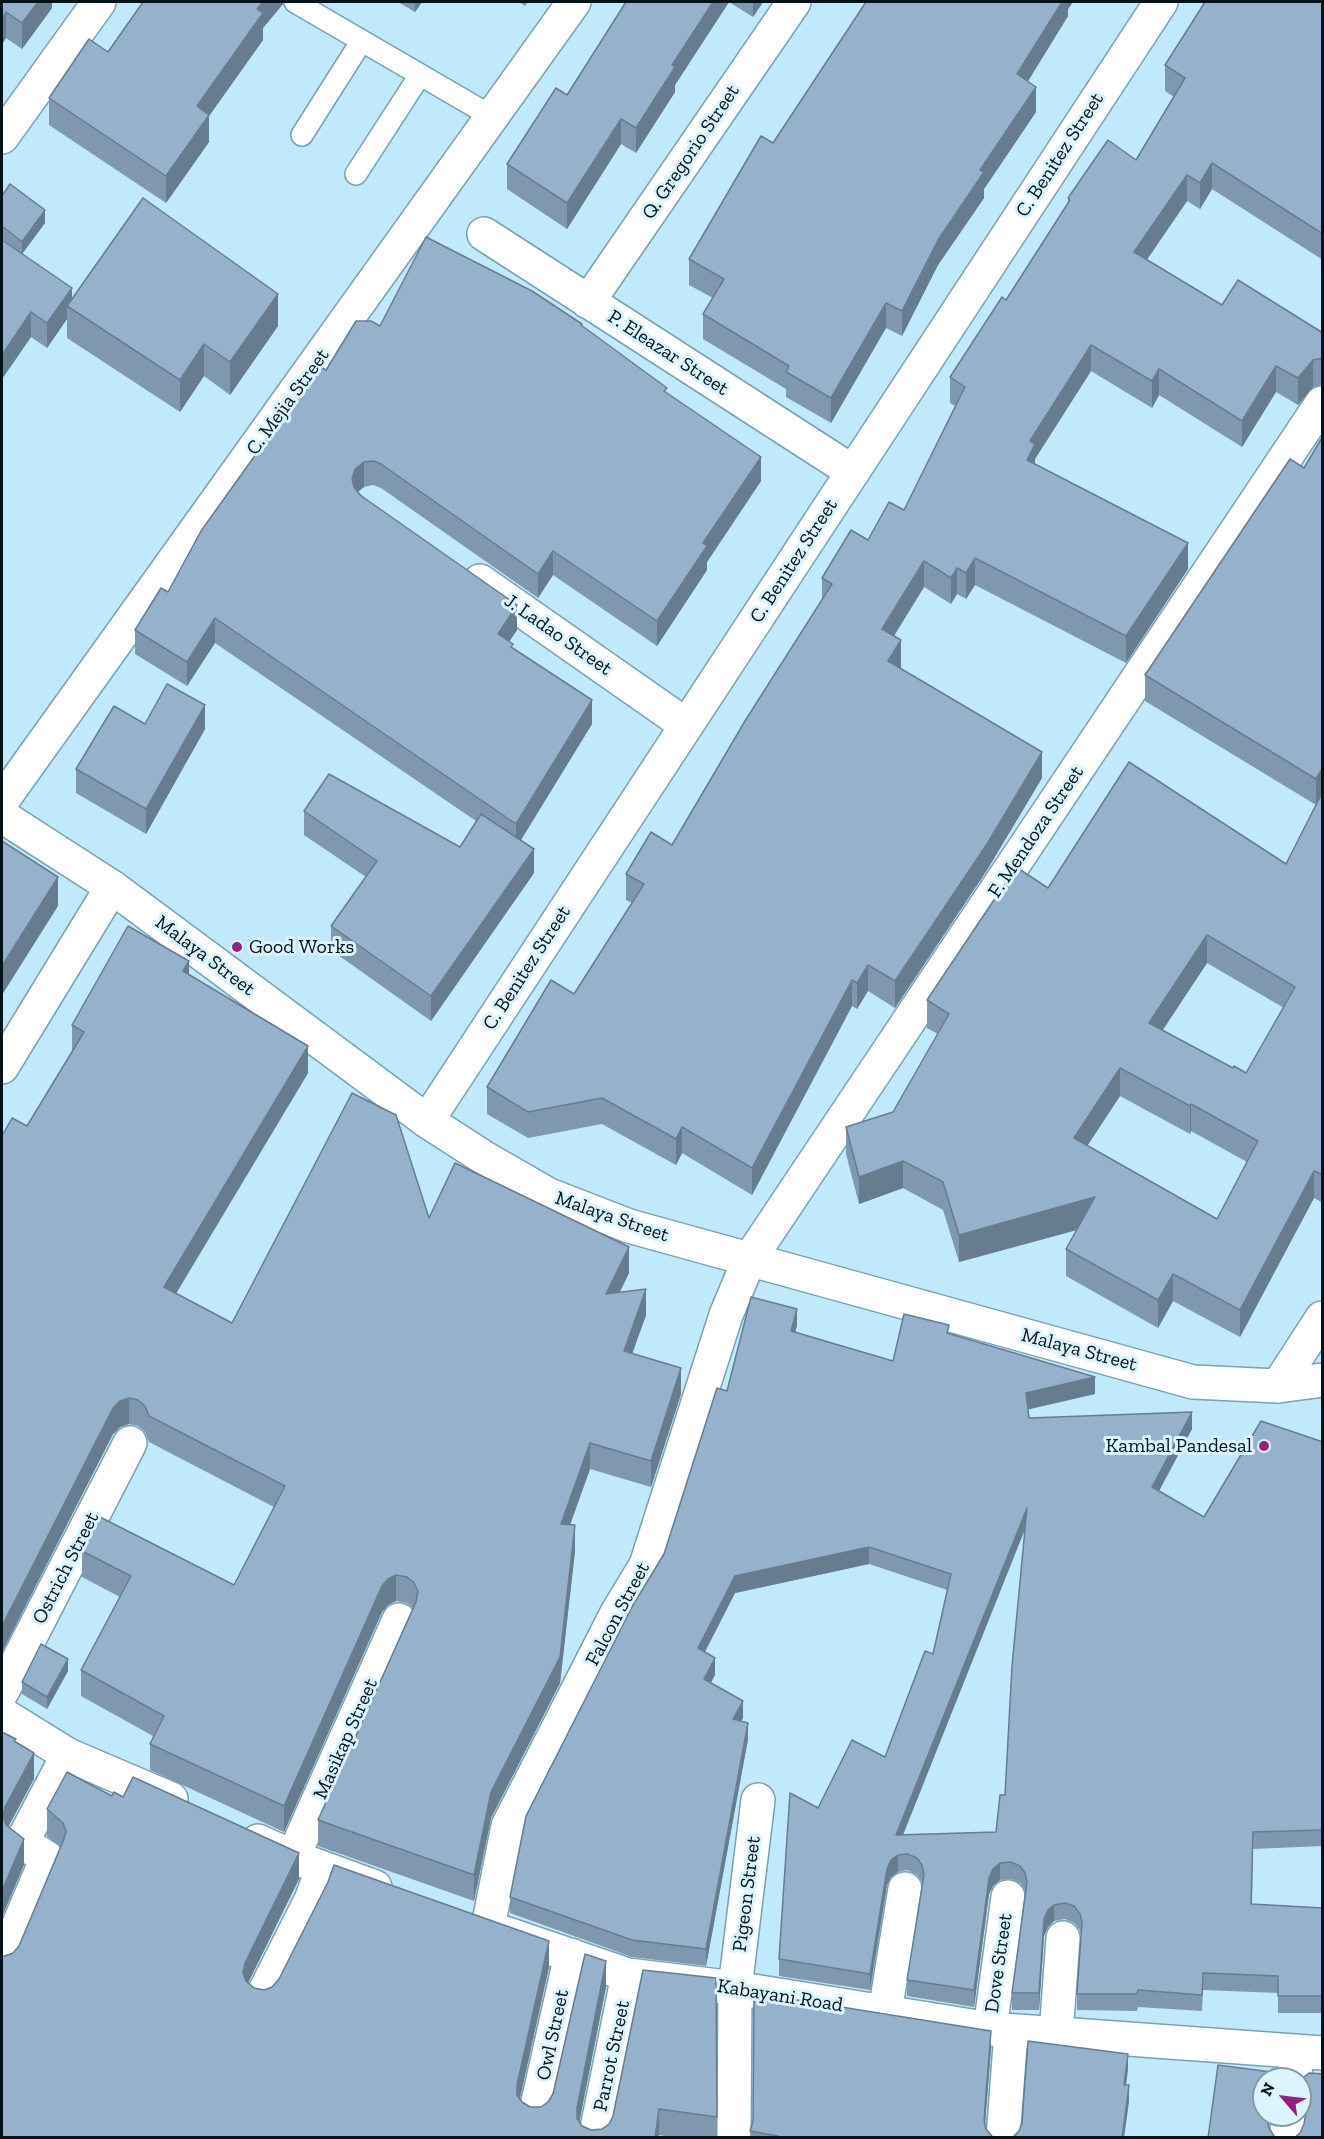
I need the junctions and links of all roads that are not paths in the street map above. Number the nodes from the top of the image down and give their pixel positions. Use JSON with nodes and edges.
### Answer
{"nodes":[{"id":1,"x":99,"y":2,"type":"edge"},
{"id":2,"x":295,"y":2,"type":"edge"},
{"id":3,"x":574,"y":2,"type":"edge"},
{"id":4,"x":794,"y":2,"type":"edge"},
{"id":5,"x":1161,"y":2,"type":"edge"},
{"id":6,"x":361,"y":42,"type":"junction"},
{"id":7,"x":420,"y":75,"type":"junction"},
{"id":8,"x":491,"y":116,"type":"junction"},
{"id":9,"x":302,"y":135,"type":"dead end"},
{"id":10,"x":2,"y":137,"type":"edge"},
{"id":11,"x":356,"y":174,"type":"dead end"},
{"id":12,"x":484,"y":234,"type":"dead end"},
{"id":13,"x":588,"y":302,"type":"junction"},
{"id":14,"x":1323,"y":403,"type":"edge"},
{"id":15,"x":853,"y":471,"type":"junction"},
{"id":16,"x":457,"y":564,"type":"edge"},
{"id":17,"x":686,"y":726,"type":"junction"},
{"id":18,"x":2,"y":801,"type":"edge"},
{"id":19,"x":2,"y":816,"type":"edge"},
{"id":20,"x":112,"y":887,"type":"junction"},
{"id":21,"x":2,"y":1067,"type":"edge"},
{"id":22,"x":427,"y":1121,"type":"junction"},
{"id":23,"x":749,"y":1260,"type":"junction"},
{"id":24,"x":1323,"y":1318,"type":"edge"},
{"id":25,"x":1323,"y":1380,"type":"edge"},
{"id":26,"x":1278,"y":1386,"type":"junction"},
{"id":27,"x":130,"y":1443,"type":"dead end"},
{"id":28,"x":399,"y":1620,"type":"dead end"},
{"id":29,"x":2,"y":1692,"type":"edge"},
{"id":30,"x":2,"y":1714,"type":"edge"},
{"id":31,"x":68,"y":1755,"type":"junction"},
{"id":32,"x":758,"y":1800,"type":"dead end"},
{"id":33,"x":198,"y":1811,"type":"edge"},
{"id":34,"x":229,"y":1826,"type":"edge"},
{"id":35,"x":293,"y":1857,"type":"junction"},
{"id":36,"x":323,"y":1868,"type":"junction"},
{"id":37,"x":905,"y":1889,"type":"dead end"},
{"id":38,"x":400,"y":1896,"type":"edge"},
{"id":39,"x":1008,"y":1897,"type":"dead end"},
{"id":40,"x":455,"y":1915,"type":"edge"},
{"id":41,"x":488,"y":1927,"type":"junction"},
{"id":42,"x":1063,"y":1938,"type":"dead end"},
{"id":43,"x":571,"y":1955,"type":"junction"},
{"id":44,"x":2,"y":1964,"type":"edge"},
{"id":45,"x":628,"y":1975,"type":"junction"},
{"id":46,"x":735,"y":1988,"type":"junction"},
{"id":47,"x":262,"y":1997,"type":"edge"},
{"id":48,"x":885,"y":2012,"type":"junction"},
{"id":49,"x":1001,"y":2031,"type":"junction"},
{"id":50,"x":1056,"y":2034,"type":"junction"},
{"id":51,"x":1305,"y":2061,"type":"edge"},
{"id":52,"x":535,"y":2115,"type":"edge"},
{"id":53,"x":595,"y":2138,"type":"edge"},
{"id":54,"x":734,"y":2138,"type":"edge"},
{"id":55,"x":1003,"y":2138,"type":"edge"}],
"edges":[{"from":1,"to":10,"type":"street"},
{"from":2,"to":6,"type":"lane"},
{"from":3,"to":8,"type":"street","name":"C. Mejia Street"},
{"from":4,"to":13,"type":"street","name":"Q. Gregorio Street"},
{"from":5,"to":15,"type":"street","name":"C. Benitez Street"},
{"from":6,"to":7,"type":"lane"},
{"from":6,"to":9,"type":"lane"},
{"from":7,"to":8,"type":"lane"},
{"from":7,"to":11,"type":"lane"},
{"from":8,"to":18,"type":"street","name":"C. Mejia Street"},
{"from":12,"to":13,"type":"street","name":"P. Eleazar Street"},
{"from":13,"to":15,"type":"street","name":"P. Eleazar Street"},
{"from":14,"to":23,"type":"street","name":"F. Mendoza Street"},
{"from":15,"to":17,"type":"street","name":"C. Benitez Street"},
{"from":16,"to":17,"type":"street","name":"J. Ladao Street"},
{"from":17,"to":22,"type":"street","name":"C. Benitez Street"},
{"from":19,"to":20,"type":"street","name":"Malaya Street"},
{"from":20,"to":21,"type":"street"},
{"from":20,"to":22,"type":"street","name":"Malaya Street"},
{"from":22,"to":23,"type":"street","name":"Malaya Street"},
{"from":23,"to":26,"type":"street","name":"Malaya Street"},
{"from":23,"to":41,"type":"street","name":"Falcon Street"},
{"from":24,"to":26,"type":"street"},
{"from":25,"to":26,"type":"street","name":"Malaya Street"},
{"from":27,"to":29,"type":"street","name":"Ostrich Street"},
{"from":28,"to":35,"type":"street","name":"Masikap Street"},
{"from":30,"to":31,"type":"street"},
{"from":31,"to":33,"type":"street"},
{"from":31,"to":44,"type":"street"},
{"from":32,"to":46,"type":"street","name":"Pigeon Street"},
{"from":34,"to":35,"type":"street"},
{"from":35,"to":36,"type":"street"},
{"from":36,"to":38,"type":"street"},
{"from":36,"to":47,"type":"street"},
{"from":37,"to":48,"type":"street"},
{"from":39,"to":49,"type":"street","name":"Dove Street"},
{"from":40,"to":41,"type":"street","name":"Kabayani Road"},
{"from":41,"to":43,"type":"street","name":"Kabayani Road"},
{"from":42,"to":50,"type":"street"},
{"from":43,"to":45,"type":"street","name":"Kabayani Road"},
{"from":43,"to":52,"type":"street","name":"Owl Street"},
{"from":45,"to":46,"type":"street","name":"Kabayani Road"},
{"from":45,"to":53,"type":"street","name":"Parrot Street"},
{"from":46,"to":48,"type":"street","name":"Kabayani Road"},
{"from":46,"to":54,"type":"street","name":"Pigeon Street"},
{"from":48,"to":49,"type":"street","name":"Kabayani Road"},
{"from":49,"to":50,"type":"street","name":"Kabayani Road"},
{"from":49,"to":55,"type":"street","name":"Dove Street"},
{"from":50,"to":51,"type":"street","name":"Kabayani Road"}]}
